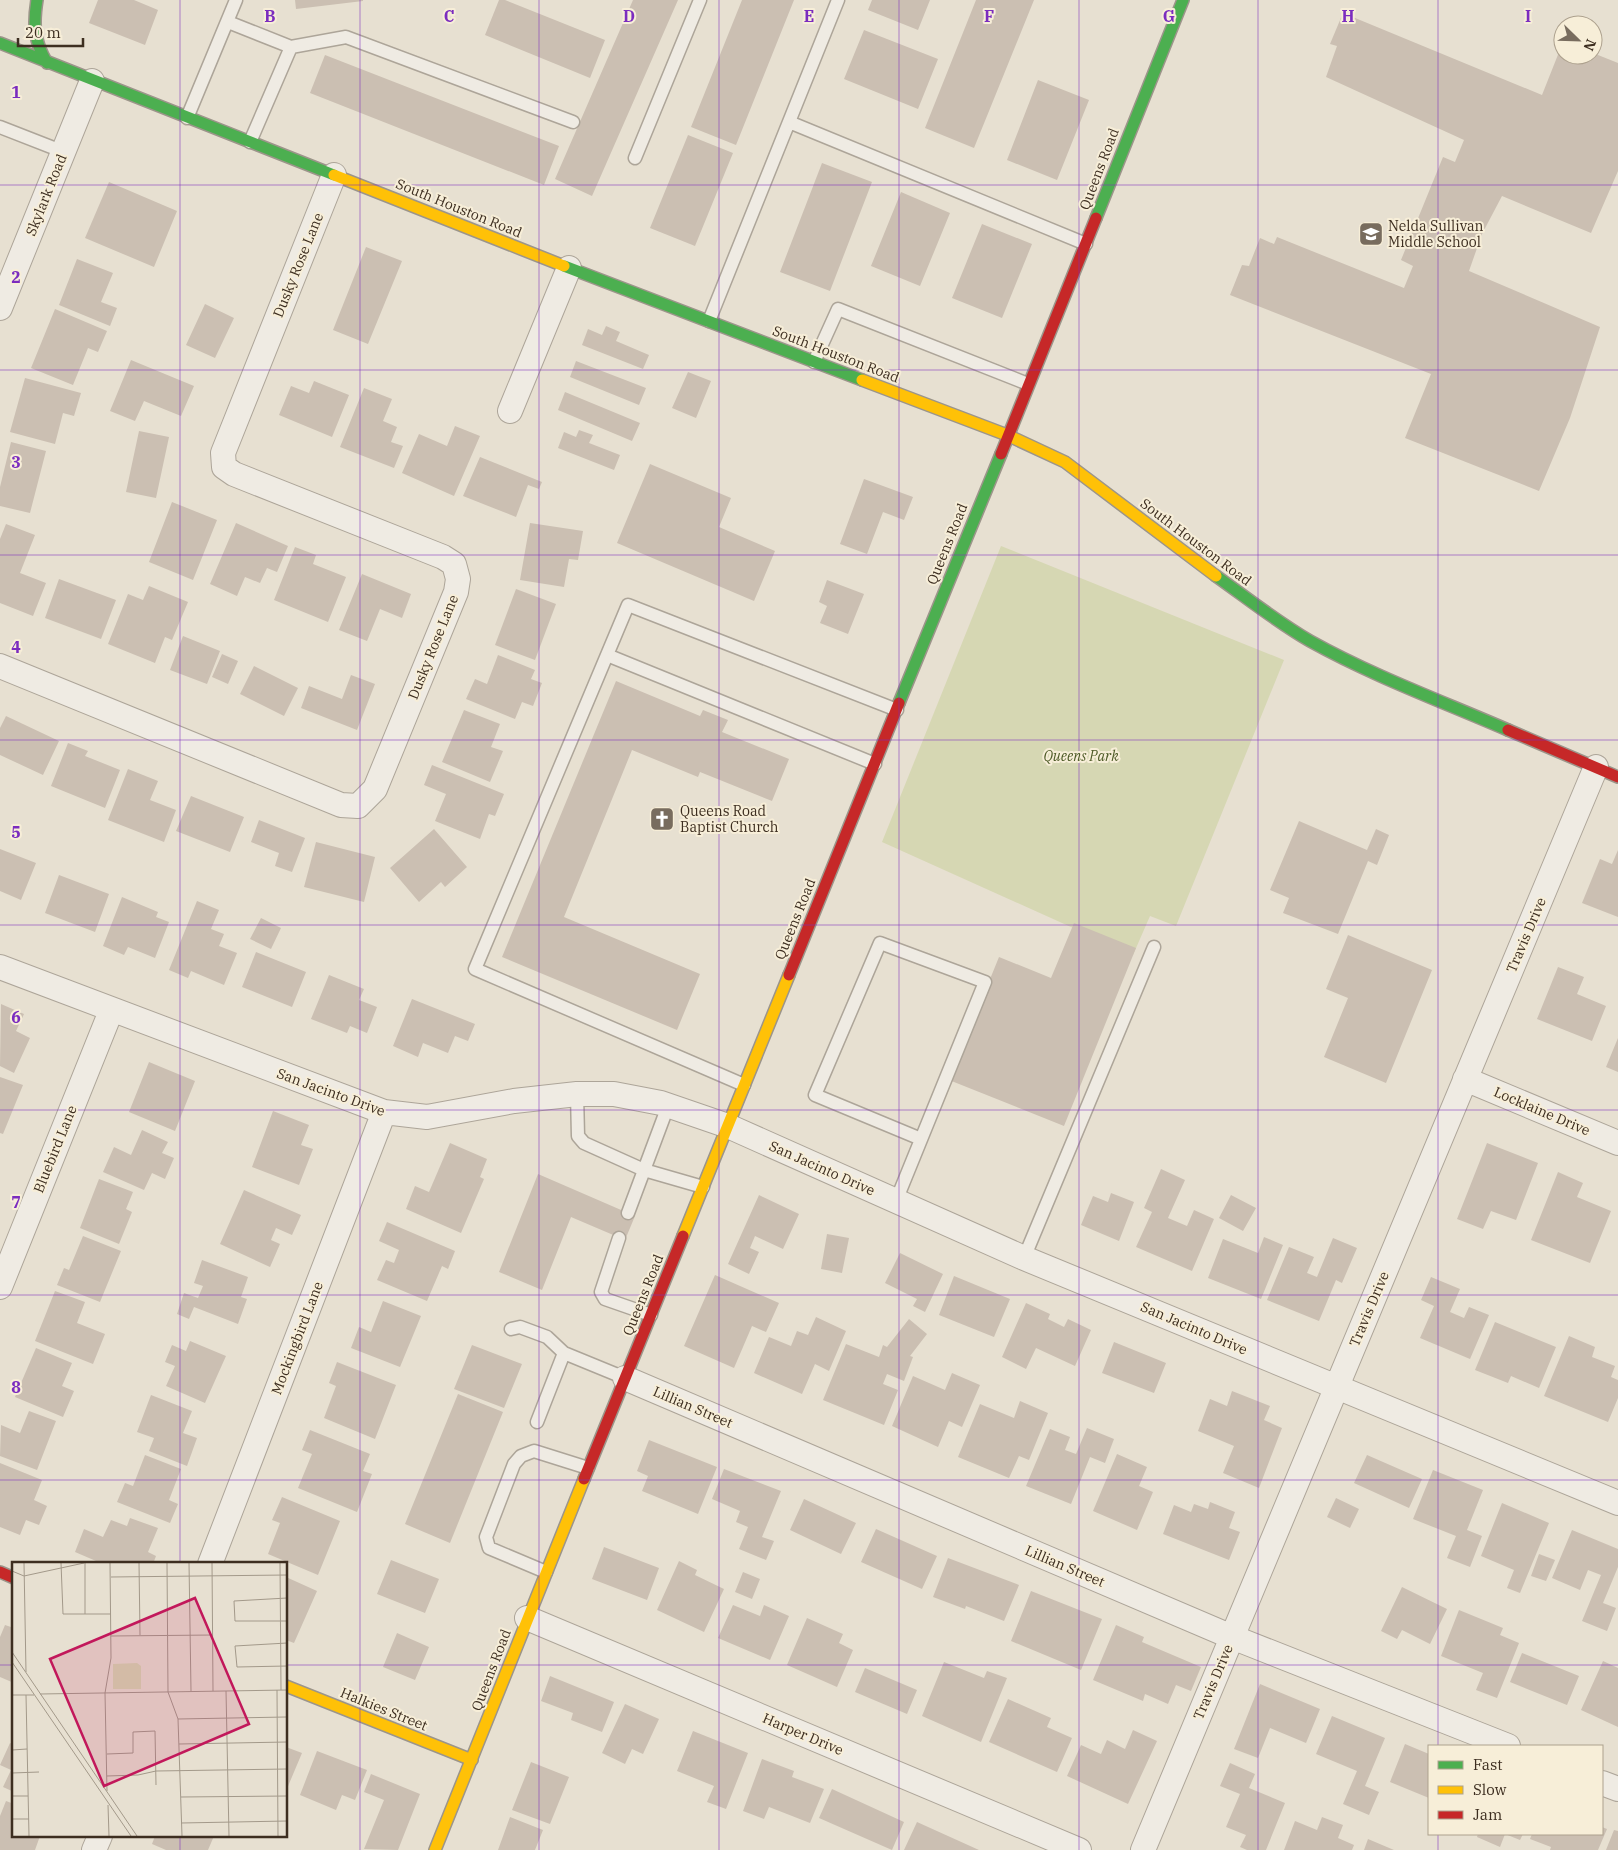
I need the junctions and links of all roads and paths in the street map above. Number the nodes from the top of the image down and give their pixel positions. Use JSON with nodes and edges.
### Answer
{"nodes":[{"id":1,"x":37,"y":0,"type":"edge"},
{"id":2,"x":236,"y":0,"type":"edge"},
{"id":3,"x":700,"y":0,"type":"edge"},
{"id":4,"x":838,"y":0,"type":"edge"},
{"id":5,"x":1183,"y":0,"type":"edge"},
{"id":6,"x":228,"y":22,"type":"junction"},
{"id":7,"x":0,"y":44,"type":"edge"},
{"id":8,"x":291,"y":47,"type":"junction"},
{"id":9,"x":47,"y":63,"type":"junction"},
{"id":10,"x":92,"y":81,"type":"junction"},
{"id":11,"x":187,"y":118,"type":"junction"},
{"id":12,"x":573,"y":122,"type":"dead end"},
{"id":13,"x":789,"y":122,"type":"junction"},
{"id":14,"x":0,"y":127,"type":"edge"},
{"id":15,"x":250,"y":142,"type":"junction"},
{"id":16,"x":64,"y":152,"type":"junction"},
{"id":17,"x":635,"y":158,"type":"dead end"},
{"id":18,"x":334,"y":175,"type":"junction"},
{"id":19,"x":1086,"y":244,"type":"junction"},
{"id":20,"x":569,"y":268,"type":"junction"},
{"id":21,"x":0,"y":308,"type":"edge"},
{"id":22,"x":709,"y":321,"type":"junction"},
{"id":23,"x":814,"y":362,"type":"junction"},
{"id":24,"x":1028,"y":384,"type":"junction"},
{"id":25,"x":510,"y":412,"type":"dead end"},
{"id":26,"x":1007,"y":435,"type":"junction"},
{"id":27,"x":607,"y":654,"type":"junction"},
{"id":28,"x":0,"y":666,"type":"edge"},
{"id":29,"x":896,"y":710,"type":"junction"},
{"id":30,"x":875,"y":764,"type":"junction"},
{"id":31,"x":1596,"y":767,"type":"junction"},
{"id":32,"x":1618,"y":777,"type":"edge"},
{"id":33,"x":1154,"y":947,"type":"dead end"},
{"id":34,"x":0,"y":967,"type":"edge"},
{"id":35,"x":111,"y":1011,"type":"junction"},
{"id":36,"x":1465,"y":1079,"type":"junction"},
{"id":37,"x":744,"y":1084,"type":"junction"},
{"id":38,"x":577,"y":1094,"type":"junction"},
{"id":39,"x":668,"y":1106,"type":"junction"},
{"id":40,"x":384,"y":1112,"type":"junction"},
{"id":41,"x":728,"y":1126,"type":"junction"},
{"id":42,"x":921,"y":1139,"type":"junction"},
{"id":43,"x":1618,"y":1143,"type":"edge"},
{"id":44,"x":644,"y":1170,"type":"junction"},
{"id":45,"x":703,"y":1187,"type":"junction"},
{"id":46,"x":896,"y":1200,"type":"junction"},
{"id":47,"x":628,"y":1213,"type":"dead end"},
{"id":48,"x":619,"y":1238,"type":"dead end"},
{"id":49,"x":1024,"y":1258,"type":"junction"},
{"id":50,"x":0,"y":1287,"type":"edge"},
{"id":51,"x":651,"y":1315,"type":"junction"},
{"id":52,"x":512,"y":1329,"type":"dead end"},
{"id":53,"x":564,"y":1353,"type":"junction"},
{"id":54,"x":625,"y":1378,"type":"junction"},
{"id":55,"x":1336,"y":1388,"type":"junction"},
{"id":56,"x":537,"y":1422,"type":"dead end"},
{"id":57,"x":588,"y":1468,"type":"junction"},
{"id":58,"x":1618,"y":1503,"type":"edge"},
{"id":59,"x":211,"y":1562,"type":"edge"},
{"id":60,"x":0,"y":1572,"type":"edge"},
{"id":61,"x":546,"y":1572,"type":"junction"},
{"id":62,"x":12,"y":1577,"type":"edge"},
{"id":63,"x":527,"y":1618,"type":"junction"},
{"id":64,"x":1232,"y":1638,"type":"junction"},
{"id":65,"x":288,"y":1687,"type":"edge"},
{"id":66,"x":1505,"y":1745,"type":"edge"},
{"id":67,"x":472,"y":1760,"type":"junction"},
{"id":68,"x":1603,"y":1783,"type":"edge"},
{"id":69,"x":1618,"y":1790,"type":"edge"},
{"id":70,"x":99,"y":1838,"type":"edge"},
{"id":71,"x":94,"y":1850,"type":"edge"},
{"id":72,"x":435,"y":1850,"type":"edge"},
{"id":73,"x":1079,"y":1850,"type":"edge"},
{"id":74,"x":1143,"y":1850,"type":"edge"}],
"edges":[{"from":1,"to":9,"type":"street"},
{"from":2,"to":6,"type":"lane"},
{"from":3,"to":17,"type":"lane"},
{"from":4,"to":13,"type":"lane"},
{"from":5,"to":19,"type":"street","name":"Queens Road"},
{"from":6,"to":8,"type":"lane"},
{"from":6,"to":11,"type":"lane"},
{"from":7,"to":9,"type":"street","name":"South Houston Road"},
{"from":8,"to":12,"type":"lane"},
{"from":8,"to":15,"type":"lane"},
{"from":9,"to":10,"type":"street","name":"South Houston Road"},
{"from":10,"to":11,"type":"street","name":"South Houston Road"},
{"from":10,"to":16,"type":"street","name":"Skylark Road"},
{"from":11,"to":15,"type":"street","name":"South Houston Road"},
{"from":13,"to":19,"type":"lane"},
{"from":13,"to":22,"type":"lane"},
{"from":14,"to":16,"type":"lane"},
{"from":15,"to":18,"type":"street","name":"South Houston Road"},
{"from":16,"to":21,"type":"street","name":"Skylark Road"},
{"from":18,"to":20,"type":"street","name":"South Houston Road"},
{"from":18,"to":28,"type":"street","name":"Dusky Rose Lane"},
{"from":19,"to":24,"type":"street","name":"Queens Road"},
{"from":20,"to":22,"type":"street","name":"South Houston Road"},
{"from":20,"to":25,"type":"street"},
{"from":22,"to":23,"type":"street","name":"South Houston Road"},
{"from":23,"to":24,"type":"lane"},
{"from":23,"to":26,"type":"street","name":"South Houston Road"},
{"from":24,"to":26,"type":"street","name":"Queens Road"},
{"from":26,"to":29,"type":"street","name":"Queens Road"},
{"from":26,"to":31,"type":"street","name":"South Houston Road"},
{"from":27,"to":29,"type":"lane"},
{"from":27,"to":30,"type":"lane"},
{"from":27,"to":37,"type":"lane"},
{"from":29,"to":30,"type":"street","name":"Queens Road"},
{"from":30,"to":37,"type":"street","name":"Queens Road"},
{"from":31,"to":32,"type":"street","name":"South Houston Road"},
{"from":31,"to":36,"type":"street","name":"Travis Drive"},
{"from":33,"to":49,"type":"lane"},
{"from":34,"to":35,"type":"street","name":"San Jacinto Drive"},
{"from":35,"to":40,"type":"street","name":"San Jacinto Drive"},
{"from":35,"to":50,"type":"street","name":"Bluebird Lane"},
{"from":36,"to":43,"type":"street","name":"Locklaine Drive"},
{"from":36,"to":55,"type":"street","name":"Travis Drive"},
{"from":37,"to":41,"type":"street","name":"Queens Road"},
{"from":38,"to":39,"type":"street","name":"San Jacinto Drive"},
{"from":38,"to":40,"type":"street","name":"San Jacinto Drive"},
{"from":38,"to":44,"type":"lane"},
{"from":39,"to":41,"type":"street","name":"San Jacinto Drive"},
{"from":39,"to":44,"type":"lane"},
{"from":40,"to":59,"type":"street","name":"Mockingbird Lane"},
{"from":41,"to":45,"type":"street","name":"Queens Road"},
{"from":41,"to":46,"type":"street","name":"San Jacinto Drive"},
{"from":42,"to":42,"type":"lane"},
{"from":42,"to":46,"type":"lane"},
{"from":44,"to":45,"type":"lane"},
{"from":44,"to":47,"type":"lane"},
{"from":45,"to":51,"type":"street","name":"Queens Road"},
{"from":46,"to":49,"type":"street","name":"San Jacinto Drive"},
{"from":48,"to":51,"type":"lane"},
{"from":49,"to":55,"type":"street","name":"San Jacinto Drive"},
{"from":51,"to":54,"type":"street","name":"Queens Road"},
{"from":52,"to":53,"type":"lane"},
{"from":53,"to":54,"type":"lane"},
{"from":53,"to":56,"type":"lane"},
{"from":54,"to":57,"type":"street","name":"Queens Road"},
{"from":54,"to":64,"type":"street","name":"Lillian Street"},
{"from":55,"to":58,"type":"street","name":"San Jacinto Drive"},
{"from":55,"to":64,"type":"street","name":"Travis Drive"},
{"from":57,"to":61,"type":"street","name":"Queens Road"},
{"from":57,"to":61,"type":"lane"},
{"from":60,"to":62,"type":"street"},
{"from":61,"to":63,"type":"street","name":"Queens Road"},
{"from":63,"to":67,"type":"street","name":"Queens Road"},
{"from":63,"to":73,"type":"street","name":"Harper Drive"},
{"from":64,"to":66,"type":"street","name":"Lillian Street"},
{"from":64,"to":74,"type":"street","name":"Travis Drive"},
{"from":65,"to":67,"type":"street","name":"Halkies Street"},
{"from":67,"to":72,"type":"street","name":"Queens Road"},
{"from":68,"to":69,"type":"street"},
{"from":70,"to":71,"type":"street"}]}
